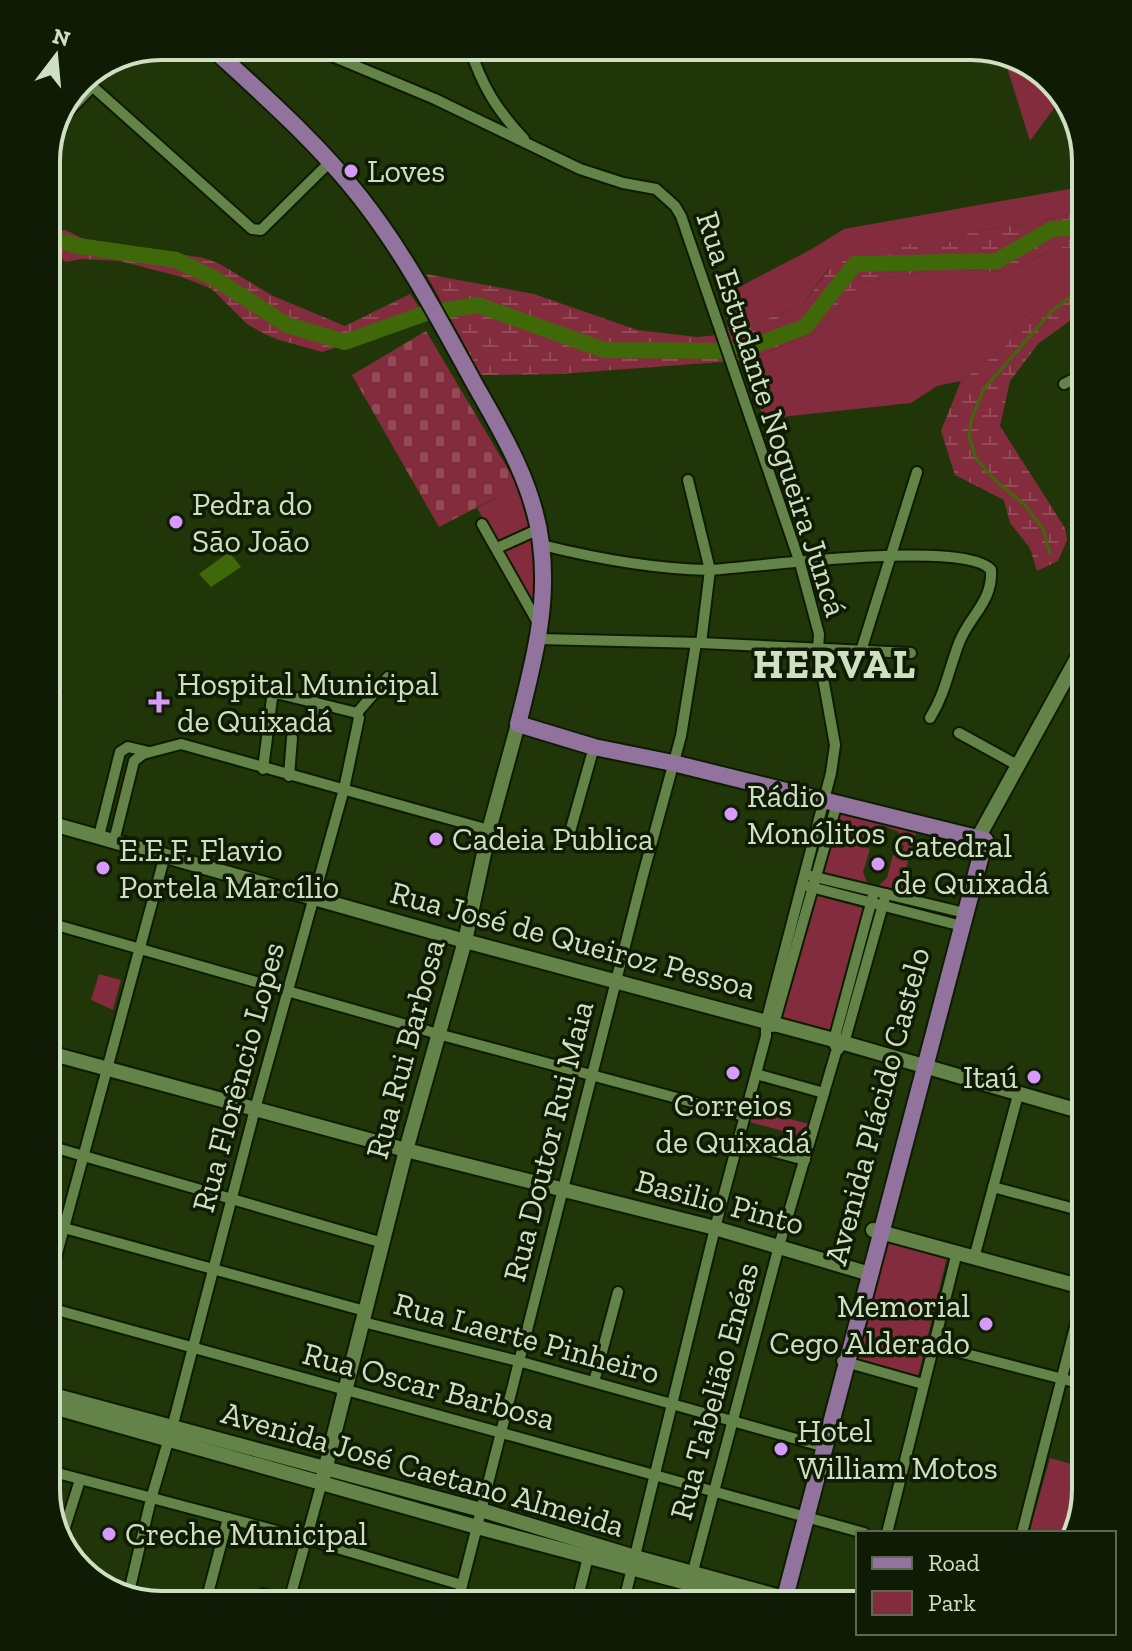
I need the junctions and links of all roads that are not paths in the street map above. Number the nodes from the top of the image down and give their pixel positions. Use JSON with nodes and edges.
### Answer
{"nodes":[{"id":1,"x":224,"y":60,"type":"edge"},
{"id":2,"x":342,"y":60,"type":"edge"},
{"id":3,"x":474,"y":60,"type":"edge"},
{"id":4,"x":96,"y":91,"type":"edge"},
{"id":5,"x":528,"y":144,"type":"junction"},
{"id":6,"x":330,"y":162,"type":"junction"},
{"id":7,"x":1072,"y":380,"type":"edge"},
{"id":8,"x":1064,"y":384,"type":"dead end"},
{"id":9,"x":917,"y":472,"type":"dead end"},
{"id":10,"x":688,"y":480,"type":"dead end"},
{"id":11,"x":482,"y":524,"type":"dead end"},
{"id":12,"x":540,"y":537,"type":"junction"},
{"id":13,"x":497,"y":548,"type":"junction"},
{"id":14,"x":891,"y":555,"type":"junction"},
{"id":15,"x":800,"y":563,"type":"junction"},
{"id":16,"x":710,"y":570,"type":"junction"},
{"id":17,"x":540,"y":632,"type":"junction"},
{"id":18,"x":698,"y":643,"type":"junction"},
{"id":19,"x":818,"y":650,"type":"junction"},
{"id":20,"x":861,"y":651,"type":"junction"},
{"id":21,"x":911,"y":653,"type":"dead end"},
{"id":22,"x":1072,"y":671,"type":"edge"},
{"id":23,"x":388,"y":677,"type":"dead end"},
{"id":24,"x":1072,"y":682,"type":"edge"},
{"id":25,"x":315,"y":701,"type":"junction"},
{"id":26,"x":1054,"y":708,"type":"junction"},
{"id":27,"x":313,"y":713,"type":"dead end"},
{"id":28,"x":357,"y":713,"type":"junction"},
{"id":29,"x":930,"y":718,"type":"dead end"},
{"id":30,"x":518,"y":724,"type":"junction"},
{"id":31,"x":959,"y":733,"type":"dead end"},
{"id":32,"x":292,"y":738,"type":"dead end"},
{"id":33,"x":594,"y":747,"type":"junction"},
{"id":34,"x":151,"y":752,"type":"junction"},
{"id":35,"x":673,"y":763,"type":"junction"},
{"id":36,"x":1017,"y":765,"type":"junction"},
{"id":37,"x":263,"y":769,"type":"junction"},
{"id":38,"x":289,"y":776,"type":"junction"},
{"id":39,"x":1010,"y":786,"type":"junction"},
{"id":40,"x":344,"y":789,"type":"junction"},
{"id":41,"x":830,"y":801,"type":"junction"},
{"id":42,"x":60,"y":826,"type":"edge"},
{"id":43,"x":489,"y":830,"type":"junction"},
{"id":44,"x":106,"y":838,"type":"junction"},
{"id":45,"x":568,"y":839,"type":"dead end"},
{"id":46,"x":981,"y":839,"type":"junction"},
{"id":47,"x":165,"y":855,"type":"junction"},
{"id":48,"x":803,"y":880,"type":"junction"},
{"id":49,"x":815,"y":882,"type":"junction"},
{"id":50,"x":880,"y":893,"type":"junction"},
{"id":51,"x":315,"y":898,"type":"junction"},
{"id":52,"x":877,"y":905,"type":"junction"},
{"id":53,"x":959,"y":919,"type":"junction"},
{"id":54,"x":60,"y":926,"type":"edge"},
{"id":55,"x":465,"y":941,"type":"junction"},
{"id":56,"x":140,"y":949,"type":"junction"},
{"id":57,"x":616,"y":980,"type":"junction"},
{"id":58,"x":287,"y":990,"type":"junction"},
{"id":59,"x":769,"y":1027,"type":"junction"},
{"id":60,"x":438,"y":1034,"type":"junction"},
{"id":61,"x":838,"y":1045,"type":"junction"},
{"id":62,"x":60,"y":1056,"type":"edge"},
{"id":63,"x":921,"y":1065,"type":"junction"},
{"id":64,"x":107,"y":1070,"type":"junction"},
{"id":65,"x":593,"y":1074,"type":"junction"},
{"id":66,"x":756,"y":1074,"type":"junction"},
{"id":67,"x":824,"y":1093,"type":"junction"},
{"id":68,"x":1018,"y":1095,"type":"junction"},
{"id":69,"x":255,"y":1109,"type":"junction"},
{"id":70,"x":1072,"y":1109,"type":"edge"},
{"id":71,"x":744,"y":1116,"type":"junction"},
{"id":72,"x":737,"y":1142,"type":"junction"},
{"id":73,"x":60,"y":1149,"type":"edge"},
{"id":74,"x":406,"y":1150,"type":"junction"},
{"id":75,"x":84,"y":1156,"type":"junction"},
{"id":76,"x":805,"y":1160,"type":"junction"},
{"id":77,"x":993,"y":1187,"type":"junction"},
{"id":78,"x":562,"y":1190,"type":"junction"},
{"id":79,"x":232,"y":1200,"type":"junction"},
{"id":80,"x":1072,"y":1208,"type":"edge"},
{"id":81,"x":62,"y":1228,"type":"junction"},
{"id":82,"x":715,"y":1228,"type":"junction"},
{"id":83,"x":877,"y":1231,"type":"junction"},
{"id":84,"x":60,"y":1236,"type":"edge"},
{"id":85,"x":383,"y":1243,"type":"junction"},
{"id":86,"x":779,"y":1246,"type":"junction"},
{"id":87,"x":957,"y":1252,"type":"junction"},
{"id":88,"x":974,"y":1258,"type":"junction"},
{"id":89,"x":213,"y":1270,"type":"junction"},
{"id":90,"x":866,"y":1272,"type":"junction"},
{"id":91,"x":1072,"y":1283,"type":"edge"},
{"id":92,"x":618,"y":1292,"type":"dead end"},
{"id":93,"x":60,"y":1311,"type":"edge"},
{"id":94,"x":364,"y":1316,"type":"junction"},
{"id":95,"x":1072,"y":1343,"type":"edge"},
{"id":96,"x":932,"y":1345,"type":"junction"},
{"id":97,"x":193,"y":1347,"type":"junction"},
{"id":98,"x":518,"y":1361,"type":"junction"},
{"id":99,"x":843,"y":1362,"type":"junction"},
{"id":100,"x":1063,"y":1379,"type":"junction"},
{"id":101,"x":1072,"y":1381,"type":"edge"},
{"id":102,"x":594,"y":1382,"type":"junction"},
{"id":103,"x":923,"y":1384,"type":"junction"},
{"id":104,"x":347,"y":1390,"type":"junction"},
{"id":105,"x":60,"y":1398,"type":"edge"},
{"id":106,"x":673,"y":1404,"type":"junction"},
{"id":107,"x":60,"y":1408,"type":"edge"},
{"id":108,"x":733,"y":1421,"type":"junction"},
{"id":109,"x":500,"y":1432,"type":"junction"},
{"id":110,"x":171,"y":1434,"type":"junction"},
{"id":111,"x":820,"y":1446,"type":"junction"},
{"id":112,"x":60,"y":1474,"type":"edge"},
{"id":113,"x":656,"y":1475,"type":"junction"},
{"id":114,"x":324,"y":1476,"type":"junction"},
{"id":115,"x":80,"y":1480,"type":"junction"},
{"id":116,"x":714,"y":1490,"type":"junction"},
{"id":117,"x":151,"y":1499,"type":"junction"},
{"id":118,"x":481,"y":1510,"type":"junction"},
{"id":119,"x":802,"y":1515,"type":"junction"},
{"id":120,"x":228,"y":1518,"type":"junction"},
{"id":121,"x":66,"y":1524,"type":"edge"},
{"id":122,"x":477,"y":1527,"type":"junction"},
{"id":123,"x":857,"y":1531,"type":"edge"},
{"id":124,"x":887,"y":1531,"type":"edge"},
{"id":125,"x":1023,"y":1531,"type":"edge"},
{"id":126,"x":307,"y":1539,"type":"junction"},
{"id":127,"x":590,"y":1550,"type":"junction"},
{"id":128,"x":634,"y":1562,"type":"junction"},
{"id":129,"x":691,"y":1578,"type":"junction"},
{"id":130,"x":462,"y":1585,"type":"junction"},
{"id":131,"x":130,"y":1586,"type":"edge"},
{"id":132,"x":209,"y":1591,"type":"edge"},
{"id":133,"x":292,"y":1591,"type":"edge"},
{"id":134,"x":460,"y":1591,"type":"edge"},
{"id":135,"x":580,"y":1591,"type":"edge"},
{"id":136,"x":627,"y":1591,"type":"edge"},
{"id":137,"x":688,"y":1591,"type":"edge"},
{"id":138,"x":738,"y":1591,"type":"edge"},
{"id":139,"x":781,"y":1591,"type":"edge"}],
"edges":[{"from":1,"to":6,"type":"main road","name":"Rua Rui Barbosa"},
{"from":2,"to":5,"type":"street","name":"Rua Estudante Nogueira Juncá"},
{"from":3,"to":5,"type":"street"},
{"from":4,"to":6,"type":"street"},
{"from":5,"to":15,"type":"street","name":"Rua Estudante Nogueira Juncá"},
{"from":6,"to":12,"type":"main road","name":"Rua Rui Barbosa"},
{"from":7,"to":8,"type":"street"},
{"from":9,"to":14,"type":"street"},
{"from":10,"to":16,"type":"street","name":"Rua Doutor Rui Maia"},
{"from":11,"to":13,"type":"street"},
{"from":12,"to":13,"type":"street"},
{"from":12,"to":16,"type":"street"},
{"from":12,"to":17,"type":"main road","name":"Rua Rui Barbosa"},
{"from":13,"to":17,"type":"street"},
{"from":14,"to":15,"type":"street"},
{"from":14,"to":20,"type":"street"},
{"from":14,"to":29,"type":"street"},
{"from":15,"to":16,"type":"street"},
{"from":15,"to":19,"type":"street","name":"Rua Estudante Nogueira Juncá"},
{"from":16,"to":18,"type":"street","name":"Rua Doutor Rui Maia"},
{"from":17,"to":18,"type":"street"},
{"from":17,"to":30,"type":"main road","name":"Rua Rui Barbosa"},
{"from":18,"to":19,"type":"street"},
{"from":18,"to":35,"type":"street","name":"Rua Doutor Rui Maia"},
{"from":19,"to":20,"type":"street"},
{"from":19,"to":41,"type":"street","name":"Rua Estudante Nogueira Juncá"},
{"from":20,"to":21,"type":"street"},
{"from":22,"to":26,"type":"main road","name":"Avenida Plácido Castelo"},
{"from":23,"to":28,"type":"street"},
{"from":24,"to":26,"type":"main road","name":"Avenida Plácido Castelo"},
{"from":25,"to":27,"type":"street"},
{"from":25,"to":28,"type":"street"},
{"from":25,"to":37,"type":"street"},
{"from":26,"to":36,"type":"main road","name":"Avenida Plácido Castelo"},
{"from":26,"to":39,"type":"main road","name":"Avenida Plácido Castelo"},
{"from":28,"to":40,"type":"street","name":"Rua Florêncio Lopes"},
{"from":30,"to":33,"type":"main road"},
{"from":30,"to":43,"type":"main road","name":"Rua Rui Barbosa"},
{"from":31,"to":36,"type":"street"},
{"from":32,"to":38,"type":"street"},
{"from":33,"to":35,"type":"main road"},
{"from":33,"to":45,"type":"street"},
{"from":34,"to":37,"type":"street"},
{"from":34,"to":44,"type":"street"},
{"from":34,"to":44,"type":"street"},
{"from":35,"to":41,"type":"main road"},
{"from":35,"to":57,"type":"street","name":"Rua Doutor Rui Maia"},
{"from":36,"to":39,"type":"main road","name":"Avenida Plácido Castelo"},
{"from":37,"to":38,"type":"street"},
{"from":38,"to":40,"type":"street"},
{"from":39,"to":46,"type":"main road","name":"Avenida Plácido Castelo"},
{"from":40,"to":43,"type":"street"},
{"from":40,"to":51,"type":"street","name":"Rua Florêncio Lopes"},
{"from":41,"to":46,"type":"main road"},
{"from":41,"to":48,"type":"street"},
{"from":41,"to":49,"type":"street"},
{"from":42,"to":44,"type":"main road","name":"Rua José de Queiroz Pessoa"},
{"from":43,"to":55,"type":"main road","name":"Rua Rui Barbosa"},
{"from":44,"to":47,"type":"main road","name":"Rua José de Queiroz Pessoa"},
{"from":46,"to":53,"type":"main road","name":"Avenida Plácido Castelo"},
{"from":47,"to":51,"type":"main road","name":"Rua José de Queiroz Pessoa"},
{"from":47,"to":56,"type":"street"},
{"from":48,"to":49,"type":"street"},
{"from":48,"to":59,"type":"street"},
{"from":49,"to":50,"type":"street"},
{"from":49,"to":52,"type":"street"},
{"from":49,"to":59,"type":"street"},
{"from":50,"to":52,"type":"street","name":"Rua Tabelião Enéas"},
{"from":50,"to":53,"type":"street"},
{"from":51,"to":55,"type":"main road","name":"Rua José de Queiroz Pessoa"},
{"from":51,"to":58,"type":"street","name":"Rua Florêncio Lopes"},
{"from":52,"to":53,"type":"street"},
{"from":52,"to":61,"type":"street","name":"Rua Tabelião Enéas"},
{"from":53,"to":63,"type":"main road","name":"Avenida Plácido Castelo"},
{"from":54,"to":56,"type":"street"},
{"from":55,"to":57,"type":"main road","name":"Rua José de Queiroz Pessoa"},
{"from":55,"to":60,"type":"main road","name":"Rua Rui Barbosa"},
{"from":56,"to":58,"type":"street"},
{"from":56,"to":64,"type":"street"},
{"from":57,"to":59,"type":"main road","name":"Rua José de Queiroz Pessoa"},
{"from":57,"to":65,"type":"street","name":"Rua Doutor Rui Maia"},
{"from":58,"to":60,"type":"street"},
{"from":58,"to":69,"type":"street","name":"Rua Florêncio Lopes"},
{"from":59,"to":61,"type":"main road","name":"Rua José de Queiroz Pessoa"},
{"from":59,"to":66,"type":"street"},
{"from":60,"to":65,"type":"street"},
{"from":60,"to":74,"type":"main road","name":"Rua Rui Barbosa"},
{"from":61,"to":63,"type":"main road","name":"Rua José de Queiroz Pessoa"},
{"from":61,"to":67,"type":"street","name":"Rua Tabelião Enéas"},
{"from":62,"to":64,"type":"main road","name":"Basilio Pinto"},
{"from":63,"to":68,"type":"main road","name":"Rua José de Queiroz Pessoa"},
{"from":63,"to":83,"type":"main road","name":"Avenida Plácido Castelo"},
{"from":64,"to":69,"type":"main road","name":"Basilio Pinto"},
{"from":64,"to":75,"type":"street"},
{"from":65,"to":71,"type":"street"},
{"from":65,"to":78,"type":"street","name":"Rua Doutor Rui Maia"},
{"from":66,"to":67,"type":"street"},
{"from":66,"to":71,"type":"street"},
{"from":67,"to":76,"type":"street","name":"Rua Tabelião Enéas"},
{"from":68,"to":70,"type":"main road","name":"Rua José de Queiroz Pessoa"},
{"from":68,"to":77,"type":"street"},
{"from":69,"to":74,"type":"main road","name":"Basilio Pinto"},
{"from":69,"to":79,"type":"street","name":"Rua Florêncio Lopes"},
{"from":71,"to":72,"type":"street"},
{"from":72,"to":76,"type":"street"},
{"from":72,"to":82,"type":"street"},
{"from":73,"to":75,"type":"street"},
{"from":74,"to":78,"type":"main road","name":"Basilio Pinto"},
{"from":74,"to":85,"type":"main road","name":"Rua Rui Barbosa"},
{"from":75,"to":79,"type":"street"},
{"from":75,"to":81,"type":"street"},
{"from":76,"to":86,"type":"street","name":"Rua Tabelião Enéas"},
{"from":77,"to":80,"type":"street"},
{"from":77,"to":88,"type":"street"},
{"from":78,"to":82,"type":"main road","name":"Basilio Pinto"},
{"from":78,"to":98,"type":"street","name":"Rua Doutor Rui Maia"},
{"from":79,"to":85,"type":"street"},
{"from":79,"to":89,"type":"street","name":"Rua Florêncio Lopes"},
{"from":81,"to":84,"type":"street"},
{"from":81,"to":89,"type":"street","name":"Rua Laerte Pinheiro"},
{"from":82,"to":86,"type":"main road","name":"Basilio Pinto"},
{"from":82,"to":106,"type":"street"},
{"from":83,"to":87,"type":"main road"},
{"from":83,"to":90,"type":"main road","name":"Avenida Plácido Castelo"},
{"from":85,"to":94,"type":"main road","name":"Rua Rui Barbosa"},
{"from":86,"to":90,"type":"main road","name":"Basilio Pinto"},
{"from":86,"to":108,"type":"street","name":"Rua Tabelião Enéas"},
{"from":87,"to":88,"type":"main road"},
{"from":87,"to":96,"type":"street"},
{"from":88,"to":91,"type":"main road"},
{"from":89,"to":94,"type":"street","name":"Rua Laerte Pinheiro"},
{"from":89,"to":97,"type":"street","name":"Rua Florêncio Lopes"},
{"from":90,"to":99,"type":"main road","name":"Avenida Plácido Castelo"},
{"from":92,"to":102,"type":"street"},
{"from":93,"to":97,"type":"street","name":"Rua Oscar Barbosa"},
{"from":94,"to":98,"type":"street","name":"Rua Laerte Pinheiro"},
{"from":94,"to":104,"type":"main road","name":"Rua Rui Barbosa"},
{"from":95,"to":100,"type":"street"},
{"from":96,"to":100,"type":"street"},
{"from":96,"to":103,"type":"street"},
{"from":97,"to":104,"type":"street","name":"Rua Oscar Barbosa"},
{"from":97,"to":110,"type":"street","name":"Rua Florêncio Lopes"},
{"from":98,"to":102,"type":"street","name":"Rua Laerte Pinheiro"},
{"from":98,"to":109,"type":"street","name":"Rua Doutor Rui Maia"},
{"from":99,"to":103,"type":"street"},
{"from":99,"to":111,"type":"main road","name":"Avenida Plácido Castelo"},
{"from":100,"to":101,"type":"street"},
{"from":100,"to":125,"type":"street"},
{"from":102,"to":106,"type":"street","name":"Rua Laerte Pinheiro"},
{"from":103,"to":124,"type":"street"},
{"from":104,"to":109,"type":"street","name":"Rua Oscar Barbosa"},
{"from":104,"to":114,"type":"main road","name":"Rua Rui Barbosa"},
{"from":105,"to":110,"type":"main road","name":"Avenida José Caetano Almeida"},
{"from":106,"to":108,"type":"street","name":"Rua Laerte Pinheiro"},
{"from":106,"to":113,"type":"street"},
{"from":107,"to":110,"type":"main road","name":"Avenida José Caetano Almeida"},
{"from":108,"to":111,"type":"street","name":"Rua Laerte Pinheiro"},
{"from":108,"to":116,"type":"street","name":"Rua Tabelião Enéas"},
{"from":109,"to":113,"type":"street","name":"Rua Oscar Barbosa"},
{"from":109,"to":118,"type":"street","name":"Rua Doutor Rui Maia"},
{"from":110,"to":114,"type":"main road","name":"Avenida José Caetano Almeida"},
{"from":110,"to":117,"type":"street","name":"Rua Florêncio Lopes"},
{"from":111,"to":119,"type":"main road","name":"Avenida Plácido Castelo"},
{"from":112,"to":115,"type":"street"},
{"from":113,"to":116,"type":"street","name":"Rua Oscar Barbosa"},
{"from":113,"to":128,"type":"street"},
{"from":114,"to":118,"type":"main road","name":"Avenida José Caetano Almeida"},
{"from":114,"to":122,"type":"main road","name":"Avenida José Caetano Almeida"},
{"from":114,"to":126,"type":"street","name":"Rua Rui Barbosa"},
{"from":115,"to":117,"type":"street"},
{"from":115,"to":121,"type":"street"},
{"from":116,"to":119,"type":"street","name":"Rua Oscar Barbosa"},
{"from":116,"to":129,"type":"street","name":"Rua Tabelião Enéas"},
{"from":117,"to":120,"type":"street"},
{"from":117,"to":131,"type":"street","name":"Rua Florêncio Lopes"},
{"from":118,"to":122,"type":"street","name":"Rua Doutor Rui Maia"},
{"from":118,"to":127,"type":"main road","name":"Avenida José Caetano Almeida"},
{"from":119,"to":123,"type":"street","name":"Rua Oscar Barbosa"},
{"from":119,"to":139,"type":"main road","name":"Avenida Plácido Castelo"},
{"from":120,"to":126,"type":"street"},
{"from":120,"to":132,"type":"street"},
{"from":122,"to":127,"type":"main road","name":"Avenida José Caetano Almeida"},
{"from":122,"to":130,"type":"street","name":"Rua Doutor Rui Maia"},
{"from":126,"to":130,"type":"street"},
{"from":126,"to":133,"type":"street","name":"Rua Rui Barbosa"},
{"from":127,"to":128,"type":"main road","name":"Avenida José Caetano Almeida"},
{"from":127,"to":135,"type":"street"},
{"from":128,"to":129,"type":"main road","name":"Avenida José Caetano Almeida"},
{"from":128,"to":136,"type":"street"},
{"from":129,"to":137,"type":"street","name":"Rua Tabelião Enéas"},
{"from":129,"to":138,"type":"main road","name":"Avenida José Caetano Almeida"},
{"from":130,"to":134,"type":"street","name":"Rua Doutor Rui Maia"}]}
